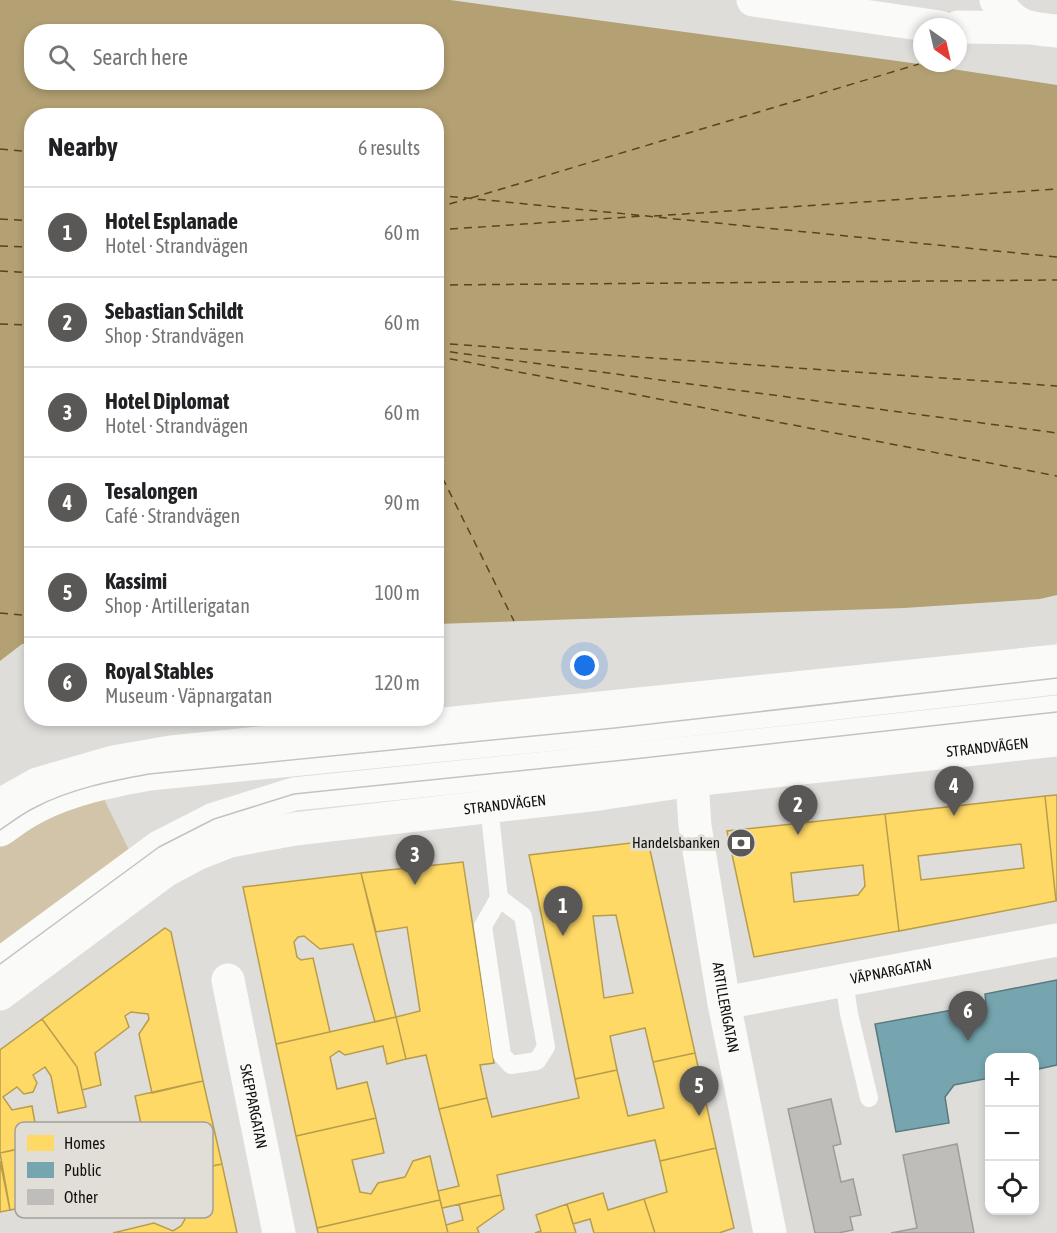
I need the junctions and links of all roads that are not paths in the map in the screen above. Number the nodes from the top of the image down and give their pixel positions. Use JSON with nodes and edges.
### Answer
{"nodes":[{"id":1,"x":753,"y":0,"type":"edge"},
{"id":2,"x":996,"y":0,"type":"edge"},
{"id":3,"x":913,"y":23,"type":"edge"},
{"id":4,"x":967,"y":27,"type":"edge"},
{"id":5,"x":1045,"y":29,"type":"edge"},
{"id":6,"x":1057,"y":661,"type":"edge"},
{"id":7,"x":1057,"y":678,"type":"edge"},
{"id":8,"x":1057,"y":712,"type":"edge"},
{"id":9,"x":444,"y":724,"type":"edge"},
{"id":10,"x":424,"y":726,"type":"edge"},
{"id":11,"x":1057,"y":740,"type":"edge"},
{"id":12,"x":692,"y":780,"type":"junction"},
{"id":13,"x":0,"y":805,"type":"edge"},
{"id":14,"x":489,"y":807,"type":"junction"},
{"id":15,"x":0,"y":830,"type":"edge"},
{"id":16,"x":500,"y":898,"type":"junction"},
{"id":17,"x":1057,"y":940,"type":"edge"},
{"id":18,"x":0,"y":964,"type":"edge"},
{"id":19,"x":228,"y":980,"type":"dead end"},
{"id":20,"x":844,"y":981,"type":"junction"},
{"id":21,"x":0,"y":994,"type":"edge"},
{"id":22,"x":724,"y":1003,"type":"junction"},
{"id":23,"x":869,"y":1098,"type":"dead end"},
{"id":24,"x":766,"y":1232,"type":"edge"},
{"id":25,"x":279,"y":1233,"type":"edge"}],
"edges":[{"from":1,"to":3,"type":"street"},
{"from":2,"to":5,"type":"street"},
{"from":4,"to":5,"type":"street"},
{"from":6,"to":9,"type":"street"},
{"from":7,"to":15,"type":"street"},
{"from":8,"to":18,"type":"street","name":"STRANDVÄGEN"},
{"from":10,"to":13,"type":"street"},
{"from":11,"to":12,"type":"street","name":"STRANDVÄGEN"},
{"from":12,"to":14,"type":"street","name":"STRANDVÄGEN"},
{"from":12,"to":22,"type":"street","name":"ARTILLERIGATAN"},
{"from":14,"to":16,"type":"lane"},
{"from":14,"to":21,"type":"street","name":"STRANDVÄGEN"},
{"from":16,"to":16,"type":"lane"},
{"from":17,"to":20,"type":"street","name":"VÄPNARGATAN"},
{"from":19,"to":25,"type":"street","name":"SKEPPARGATAN"},
{"from":20,"to":22,"type":"street","name":"VÄPNARGATAN"},
{"from":20,"to":23,"type":"lane"},
{"from":22,"to":24,"type":"street","name":"ARTILLERIGATAN"}]}
